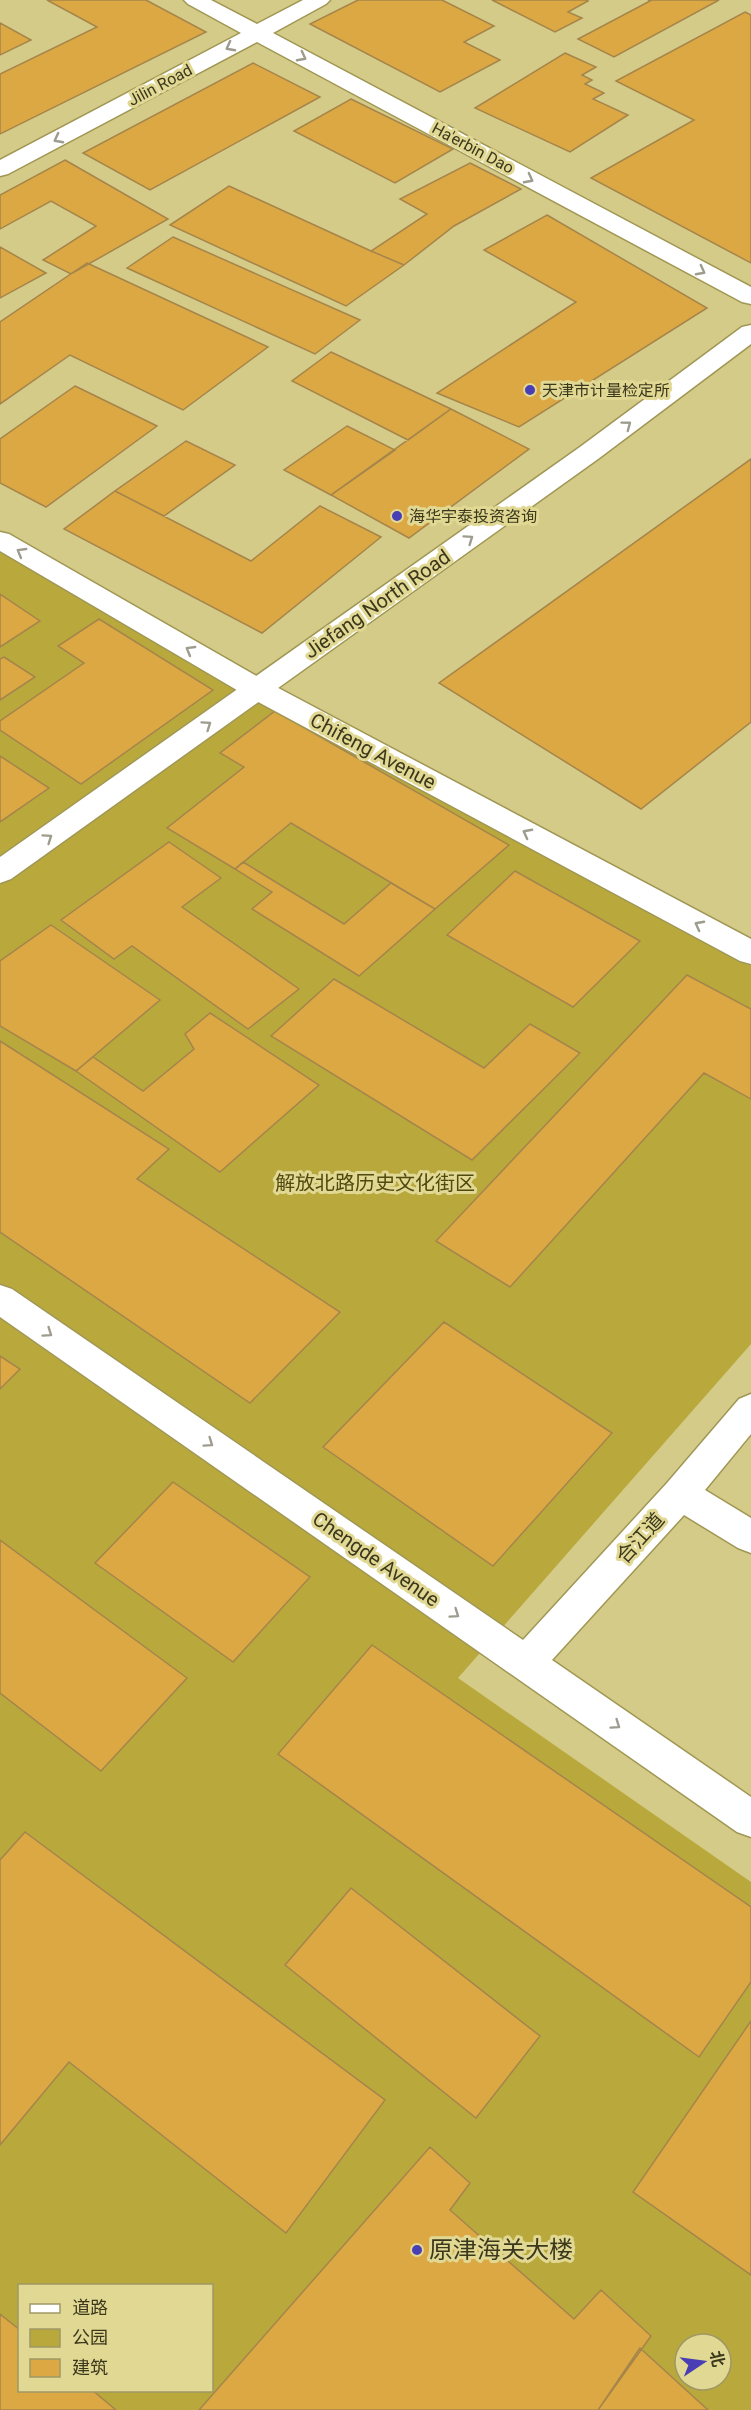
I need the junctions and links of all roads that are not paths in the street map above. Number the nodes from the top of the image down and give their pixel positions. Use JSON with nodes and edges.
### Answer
{"nodes":[{"id":1,"x":195,"y":0,"type":"edge"},
{"id":2,"x":319,"y":0,"type":"edge"},
{"id":3,"x":258,"y":33,"type":"junction"},
{"id":4,"x":0,"y":169,"type":"edge"},
{"id":5,"x":751,"y":297,"type":"edge"},
{"id":6,"x":751,"y":332,"type":"edge"},
{"id":7,"x":0,"y":540,"type":"edge"},
{"id":8,"x":257,"y":689,"type":"junction"},
{"id":9,"x":0,"y":872,"type":"edge"},
{"id":10,"x":751,"y":953,"type":"edge"},
{"id":11,"x":0,"y":1299,"type":"edge"},
{"id":12,"x":751,"y":1409,"type":"edge"},
{"id":13,"x":680,"y":1494,"type":"junction"},
{"id":14,"x":751,"y":1537,"type":"edge"},
{"id":15,"x":526,"y":1663,"type":"junction"},
{"id":16,"x":751,"y":1819,"type":"edge"}],
"edges":[{"from":1,"to":3,"type":"street","name":"Ha'erbin Dao"},
{"from":2,"to":3,"type":"street","name":"Jilin Road"},
{"from":3,"to":4,"type":"street","name":"Jilin Road","one_way":true},
{"from":3,"to":5,"type":"street","name":"Ha'erbin Dao","one_way":true},
{"from":8,"to":6,"type":"street","name":"Jiefang North Road","one_way":true},
{"from":8,"to":7,"type":"street","name":"Chifeng Avenue","one_way":true},
{"from":9,"to":8,"type":"street","name":"Jiefang North Road","one_way":true},
{"from":10,"to":8,"type":"street","name":"Chifeng Avenue","one_way":true},
{"from":11,"to":15,"type":"street","name":"Chengde Avenue","one_way":true},
{"from":12,"to":13,"type":"street","name":"合江道"},
{"from":13,"to":14,"type":"street"},
{"from":13,"to":15,"type":"street","name":"合江道"},
{"from":15,"to":16,"type":"street","name":"Chengde Avenue","one_way":true}]}
